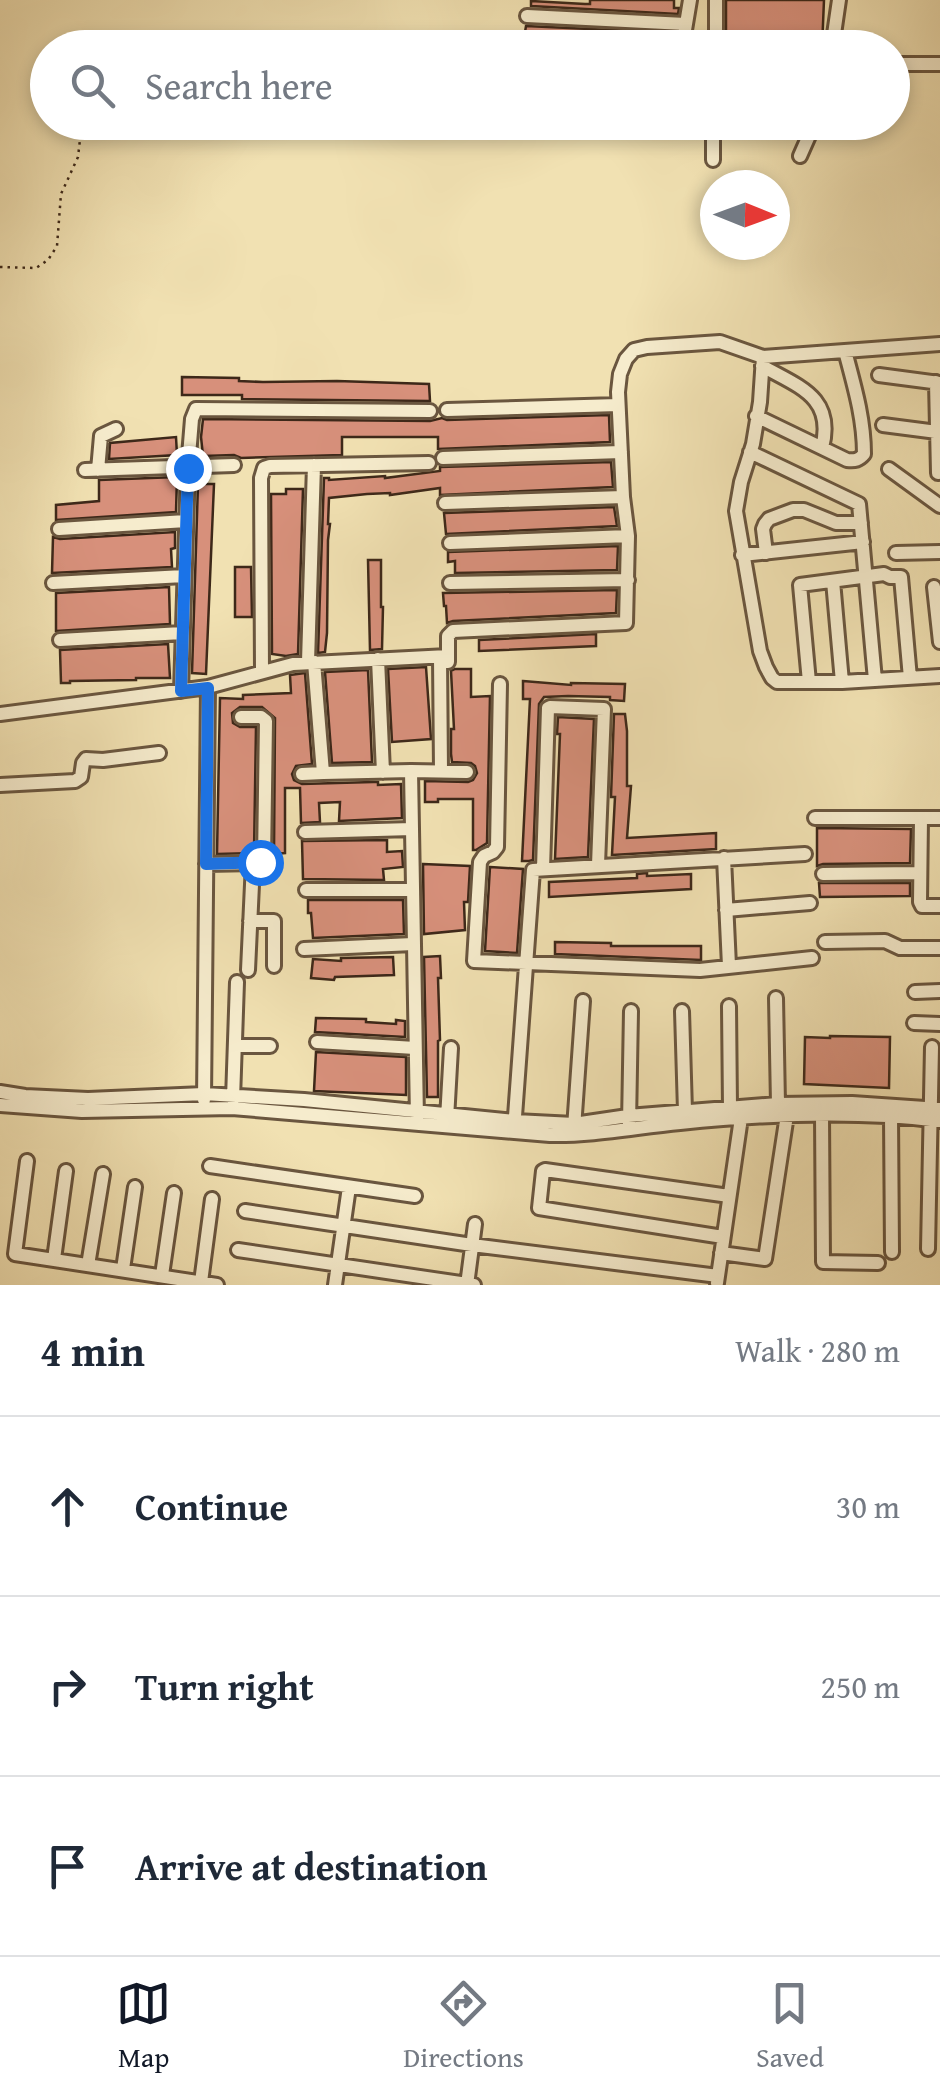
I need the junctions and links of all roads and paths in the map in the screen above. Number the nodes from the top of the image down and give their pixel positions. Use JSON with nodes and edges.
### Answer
{"nodes":[{"id":1,"x":690,"y":0,"type":"edge"},
{"id":2,"x":716,"y":0,"type":"edge"},
{"id":3,"x":839,"y":0,"type":"edge"},
{"id":4,"x":527,"y":16,"type":"dead end"},
{"id":5,"x":685,"y":24,"type":"junction"},
{"id":6,"x":684,"y":30,"type":"edge"},
{"id":7,"x":716,"y":30,"type":"edge"},
{"id":8,"x":835,"y":30,"type":"edge"},
{"id":9,"x":910,"y":64,"type":"edge"},
{"id":10,"x":940,"y":64,"type":"edge"},
{"id":11,"x":80,"y":140,"type":"edge"},
{"id":12,"x":713,"y":140,"type":"edge"},
{"id":13,"x":808,"y":140,"type":"edge"},
{"id":14,"x":800,"y":156,"type":"dead end"},
{"id":15,"x":713,"y":160,"type":"dead end"},
{"id":16,"x":0,"y":267,"type":"edge"},
{"id":17,"x":940,"y":344,"type":"edge"},
{"id":18,"x":845,"y":351,"type":"junction"},
{"id":19,"x":762,"y":362,"type":"junction"},
{"id":20,"x":880,"y":375,"type":"dead end"},
{"id":21,"x":938,"y":383,"type":"edge"},
{"id":22,"x":618,"y":405,"type":"junction"},
{"id":23,"x":448,"y":410,"type":"dead end"},
{"id":24,"x":430,"y":411,"type":"dead end"},
{"id":25,"x":756,"y":416,"type":"junction"},
{"id":26,"x":883,"y":425,"type":"dead end"},
{"id":27,"x":116,"y":429,"type":"dead end"},
{"id":28,"x":937,"y":432,"type":"junction"},
{"id":29,"x":822,"y":448,"type":"junction"},
{"id":30,"x":621,"y":452,"type":"junction"},
{"id":31,"x":750,"y":452,"type":"junction"},
{"id":32,"x":234,"y":465,"type":"dead end"},
{"id":33,"x":314,"y":465,"type":"junction"},
{"id":34,"x":188,"y":468,"type":"junction"},
{"id":35,"x":889,"y":469,"type":"dead end"},
{"id":36,"x":938,"y":473,"type":"edge"},
{"id":37,"x":623,"y":497,"type":"junction"},
{"id":38,"x":446,"y":503,"type":"dead end"},
{"id":39,"x":940,"y":506,"type":"edge"},
{"id":40,"x":186,"y":521,"type":"junction"},
{"id":41,"x":862,"y":523,"type":"junction"},
{"id":42,"x":59,"y":530,"type":"dead end"},
{"id":43,"x":628,"y":536,"type":"junction"},
{"id":44,"x":863,"y":542,"type":"junction"},
{"id":45,"x":450,"y":543,"type":"dead end"},
{"id":46,"x":940,"y":552,"type":"edge"},
{"id":47,"x":766,"y":553,"type":"junction"},
{"id":48,"x":896,"y":553,"type":"dead end"},
{"id":49,"x":742,"y":555,"type":"junction"},
{"id":50,"x":184,"y":576,"type":"junction"},
{"id":51,"x":866,"y":576,"type":"junction"},
{"id":52,"x":628,"y":580,"type":"junction"},
{"id":53,"x":833,"y":581,"type":"junction"},
{"id":54,"x":53,"y":584,"type":"dead end"},
{"id":55,"x":450,"y":584,"type":"dead end"},
{"id":56,"x":934,"y":587,"type":"dead end"},
{"id":57,"x":182,"y":633,"type":"junction"},
{"id":58,"x":60,"y":640,"type":"dead end"},
{"id":59,"x":940,"y":642,"type":"edge"},
{"id":60,"x":445,"y":658,"type":"junction"},
{"id":61,"x":378,"y":659,"type":"junction"},
{"id":62,"x":311,"y":662,"type":"junction"},
{"id":63,"x":262,"y":671,"type":"junction"},
{"id":64,"x":940,"y":676,"type":"edge"},
{"id":65,"x":910,"y":678,"type":"junction"},
{"id":66,"x":875,"y":680,"type":"junction"},
{"id":67,"x":810,"y":682,"type":"junction"},
{"id":68,"x":842,"y":682,"type":"junction"},
{"id":69,"x":500,"y":684,"type":"dead end"},
{"id":70,"x":208,"y":688,"type":"junction"},
{"id":71,"x":181,"y":691,"type":"junction"},
{"id":72,"x":0,"y":714,"type":"edge"},
{"id":73,"x":241,"y":717,"type":"dead end"},
{"id":74,"x":159,"y":753,"type":"dead end"},
{"id":75,"x":411,"y":771,"type":"junction"},
{"id":76,"x":383,"y":772,"type":"junction"},
{"id":77,"x":441,"y":772,"type":"junction"},
{"id":78,"x":467,"y":772,"type":"dead end"},
{"id":79,"x":323,"y":773,"type":"junction"},
{"id":80,"x":302,"y":774,"type":"dead end"},
{"id":81,"x":0,"y":785,"type":"edge"},
{"id":82,"x":814,"y":818,"type":"dead end"},
{"id":83,"x":921,"y":818,"type":"junction"},
{"id":84,"x":940,"y":818,"type":"edge"},
{"id":85,"x":412,"y":829,"type":"junction"},
{"id":86,"x":306,"y":832,"type":"dead end"},
{"id":87,"x":804,"y":854,"type":"dead end"},
{"id":88,"x":724,"y":858,"type":"junction"},
{"id":89,"x":253,"y":863,"type":"junction"},
{"id":90,"x":206,"y":864,"type":"junction"},
{"id":91,"x":598,"y":866,"type":"junction"},
{"id":92,"x":543,"y":869,"type":"junction"},
{"id":93,"x":823,"y":874,"type":"dead end"},
{"id":94,"x":920,"y":874,"type":"junction"},
{"id":95,"x":306,"y":890,"type":"dead end"},
{"id":96,"x":412,"y":890,"type":"junction"},
{"id":97,"x":810,"y":903,"type":"dead end"},
{"id":98,"x":940,"y":906,"type":"edge"},
{"id":99,"x":726,"y":910,"type":"junction"},
{"id":100,"x":250,"y":921,"type":"junction"},
{"id":101,"x":825,"y":942,"type":"dead end"},
{"id":102,"x":413,"y":944,"type":"junction"},
{"id":103,"x":940,"y":948,"type":"edge"},
{"id":104,"x":304,"y":950,"type":"dead end"},
{"id":105,"x":812,"y":958,"type":"dead end"},
{"id":106,"x":528,"y":963,"type":"junction"},
{"id":107,"x":274,"y":966,"type":"dead end"},
{"id":108,"x":729,"y":966,"type":"junction"},
{"id":109,"x":248,"y":970,"type":"dead end"},
{"id":110,"x":237,"y":982,"type":"dead end"},
{"id":111,"x":915,"y":992,"type":"dead end"},
{"id":112,"x":940,"y":992,"type":"edge"},
{"id":113,"x":776,"y":998,"type":"dead end"},
{"id":114,"x":583,"y":1001,"type":"dead end"},
{"id":115,"x":729,"y":1006,"type":"dead end"},
{"id":116,"x":682,"y":1011,"type":"dead end"},
{"id":117,"x":631,"y":1012,"type":"dead end"},
{"id":118,"x":914,"y":1024,"type":"dead end"},
{"id":119,"x":940,"y":1024,"type":"edge"},
{"id":120,"x":318,"y":1042,"type":"dead end"},
{"id":121,"x":235,"y":1046,"type":"junction"},
{"id":122,"x":270,"y":1046,"type":"dead end"},
{"id":123,"x":932,"y":1047,"type":"dead end"},
{"id":124,"x":416,"y":1048,"type":"junction"},
{"id":125,"x":451,"y":1048,"type":"dead end"},
{"id":126,"x":0,"y":1092,"type":"edge"},
{"id":127,"x":204,"y":1101,"type":"junction"},
{"id":128,"x":233,"y":1102,"type":"junction"},
{"id":129,"x":0,"y":1105,"type":"edge"},
{"id":130,"x":730,"y":1107,"type":"junction"},
{"id":131,"x":852,"y":1109,"type":"junction"},
{"id":132,"x":782,"y":1110,"type":"junction"},
{"id":133,"x":685,"y":1111,"type":"junction"},
{"id":134,"x":935,"y":1114,"type":"edge"},
{"id":135,"x":822,"y":1115,"type":"junction"},
{"id":136,"x":891,"y":1116,"type":"junction"},
{"id":137,"x":417,"y":1117,"type":"junction"},
{"id":138,"x":741,"y":1118,"type":"junction"},
{"id":139,"x":447,"y":1120,"type":"junction"},
{"id":140,"x":628,"y":1122,"type":"junction"},
{"id":141,"x":515,"y":1127,"type":"junction"},
{"id":142,"x":574,"y":1129,"type":"junction"},
{"id":143,"x":27,"y":1161,"type":"dead end"},
{"id":144,"x":210,"y":1166,"type":"dead end"},
{"id":145,"x":66,"y":1170,"type":"dead end"},
{"id":146,"x":103,"y":1174,"type":"dead end"},
{"id":147,"x":135,"y":1187,"type":"dead end"},
{"id":148,"x":349,"y":1187,"type":"junction"},
{"id":149,"x":934,"y":1190,"type":"edge"},
{"id":150,"x":174,"y":1193,"type":"dead end"},
{"id":151,"x":415,"y":1196,"type":"dead end"},
{"id":152,"x":729,"y":1196,"type":"junction"},
{"id":153,"x":212,"y":1198,"type":"dead end"},
{"id":154,"x":245,"y":1211,"type":"dead end"},
{"id":155,"x":475,"y":1224,"type":"dead end"},
{"id":156,"x":344,"y":1225,"type":"junction"},
{"id":157,"x":724,"y":1237,"type":"junction"},
{"id":158,"x":472,"y":1245,"type":"junction"},
{"id":159,"x":928,"y":1249,"type":"dead end"},
{"id":160,"x":238,"y":1250,"type":"dead end"},
{"id":161,"x":892,"y":1252,"type":"dead end"},
{"id":162,"x":721,"y":1253,"type":"junction"},
{"id":163,"x":54,"y":1259,"type":"junction"},
{"id":164,"x":878,"y":1263,"type":"dead end"},
{"id":165,"x":88,"y":1265,"type":"junction"},
{"id":166,"x":338,"y":1265,"type":"junction"},
{"id":167,"x":124,"y":1269,"type":"junction"},
{"id":168,"x":162,"y":1276,"type":"junction"},
{"id":169,"x":718,"y":1281,"type":"edge"},
{"id":170,"x":200,"y":1282,"type":"junction"},
{"id":171,"x":467,"y":1284,"type":"edge"},
{"id":172,"x":217,"y":1285,"type":"edge"},
{"id":173,"x":335,"y":1285,"type":"edge"},
{"id":174,"x":474,"y":1285,"type":"edge"}],
"edges":[{"from":1,"to":5,"type":"street"},
{"from":2,"to":7,"type":"street"},
{"from":3,"to":8,"type":"street"},
{"from":4,"to":5,"type":"street"},
{"from":5,"to":6,"type":"street"},
{"from":9,"to":10,"type":"street"},
{"from":11,"to":16,"type":"path"},
{"from":12,"to":15,"type":"street"},
{"from":13,"to":14,"type":"street"},
{"from":17,"to":18,"type":"street"},
{"from":18,"to":19,"type":"street"},
{"from":18,"to":29,"type":"street"},
{"from":19,"to":22,"type":"street"},
{"from":19,"to":25,"type":"street"},
{"from":19,"to":29,"type":"street"},
{"from":20,"to":21,"type":"street"},
{"from":21,"to":28,"type":"street"},
{"from":22,"to":23,"type":"street"},
{"from":22,"to":30,"type":"street"},
{"from":24,"to":34,"type":"street"},
{"from":25,"to":29,"type":"street"},
{"from":25,"to":31,"type":"street"},
{"from":26,"to":28,"type":"street"},
{"from":27,"to":34,"type":"street"},
{"from":28,"to":36,"type":"street"},
{"from":30,"to":33,"type":"street"},
{"from":30,"to":37,"type":"street"},
{"from":31,"to":41,"type":"street"},
{"from":31,"to":49,"type":"street"},
{"from":32,"to":34,"type":"street"},
{"from":33,"to":62,"type":"street"},
{"from":33,"to":63,"type":"street"},
{"from":34,"to":40,"type":"street"},
{"from":35,"to":39,"type":"street"},
{"from":37,"to":38,"type":"street"},
{"from":37,"to":43,"type":"street"},
{"from":40,"to":42,"type":"street"},
{"from":40,"to":50,"type":"street"},
{"from":41,"to":44,"type":"street"},
{"from":41,"to":47,"type":"street"},
{"from":43,"to":45,"type":"street"},
{"from":43,"to":52,"type":"street"},
{"from":44,"to":47,"type":"street"},
{"from":44,"to":51,"type":"street"},
{"from":46,"to":48,"type":"street"},
{"from":47,"to":49,"type":"street"},
{"from":49,"to":67,"type":"street"},
{"from":50,"to":54,"type":"street"},
{"from":50,"to":57,"type":"street"},
{"from":51,"to":53,"type":"street"},
{"from":51,"to":65,"type":"street"},
{"from":51,"to":66,"type":"street"},
{"from":52,"to":55,"type":"street"},
{"from":52,"to":60,"type":"street"},
{"from":53,"to":67,"type":"street"},
{"from":53,"to":68,"type":"street"},
{"from":56,"to":59,"type":"street"},
{"from":57,"to":58,"type":"street"},
{"from":57,"to":71,"type":"street"},
{"from":60,"to":61,"type":"street"},
{"from":60,"to":77,"type":"street"},
{"from":61,"to":62,"type":"street"},
{"from":61,"to":76,"type":"street"},
{"from":62,"to":63,"type":"street"},
{"from":62,"to":79,"type":"street"},
{"from":63,"to":70,"type":"street"},
{"from":64,"to":65,"type":"street"},
{"from":65,"to":66,"type":"street"},
{"from":66,"to":68,"type":"street"},
{"from":67,"to":68,"type":"street"},
{"from":69,"to":106,"type":"street"},
{"from":70,"to":71,"type":"street"},
{"from":70,"to":90,"type":"street"},
{"from":71,"to":72,"type":"street"},
{"from":73,"to":89,"type":"street"},
{"from":74,"to":81,"type":"street"},
{"from":75,"to":76,"type":"street"},
{"from":75,"to":77,"type":"street"},
{"from":75,"to":85,"type":"street"},
{"from":76,"to":79,"type":"street"},
{"from":77,"to":78,"type":"street"},
{"from":79,"to":80,"type":"street"},
{"from":82,"to":83,"type":"street"},
{"from":83,"to":84,"type":"street"},
{"from":83,"to":94,"type":"street"},
{"from":85,"to":86,"type":"street"},
{"from":85,"to":96,"type":"street"},
{"from":87,"to":88,"type":"street"},
{"from":88,"to":91,"type":"street"},
{"from":88,"to":99,"type":"street"},
{"from":89,"to":90,"type":"street"},
{"from":89,"to":100,"type":"street"},
{"from":90,"to":127,"type":"street"},
{"from":91,"to":92,"type":"street"},
{"from":91,"to":92,"type":"street"},
{"from":92,"to":106,"type":"street"},
{"from":93,"to":94,"type":"street"},
{"from":94,"to":98,"type":"street"},
{"from":95,"to":96,"type":"street"},
{"from":96,"to":102,"type":"street"},
{"from":97,"to":99,"type":"street"},
{"from":99,"to":108,"type":"street"},
{"from":100,"to":107,"type":"street"},
{"from":100,"to":109,"type":"street"},
{"from":101,"to":103,"type":"street"},
{"from":102,"to":104,"type":"street"},
{"from":102,"to":124,"type":"street"},
{"from":105,"to":108,"type":"street"},
{"from":106,"to":108,"type":"street"},
{"from":106,"to":141,"type":"street"},
{"from":110,"to":121,"type":"street"},
{"from":111,"to":112,"type":"street"},
{"from":113,"to":132,"type":"street"},
{"from":114,"to":142,"type":"street"},
{"from":115,"to":130,"type":"street"},
{"from":116,"to":133,"type":"street"},
{"from":117,"to":140,"type":"street"},
{"from":118,"to":119,"type":"street"},
{"from":120,"to":124,"type":"street"},
{"from":121,"to":122,"type":"street"},
{"from":121,"to":128,"type":"street"},
{"from":123,"to":134,"type":"street"},
{"from":124,"to":137,"type":"street"},
{"from":125,"to":139,"type":"street"},
{"from":126,"to":127,"type":"street"},
{"from":127,"to":128,"type":"street"},
{"from":127,"to":129,"type":"street"},
{"from":128,"to":137,"type":"street"},
{"from":130,"to":132,"type":"street"},
{"from":130,"to":133,"type":"street"},
{"from":131,"to":132,"type":"street"},
{"from":131,"to":134,"type":"street"},
{"from":131,"to":135,"type":"street"},
{"from":131,"to":136,"type":"street"},
{"from":132,"to":135,"type":"street"},
{"from":132,"to":138,"type":"street"},
{"from":132,"to":162,"type":"street"},
{"from":133,"to":140,"type":"street"},
{"from":134,"to":136,"type":"street"},
{"from":134,"to":149,"type":"street"},
{"from":135,"to":164,"type":"street"},
{"from":136,"to":161,"type":"street"},
{"from":137,"to":139,"type":"street"},
{"from":138,"to":140,"type":"street"},
{"from":138,"to":152,"type":"street"},
{"from":139,"to":141,"type":"street"},
{"from":140,"to":142,"type":"street"},
{"from":141,"to":142,"type":"street"},
{"from":143,"to":163,"type":"street"},
{"from":144,"to":148,"type":"street"},
{"from":145,"to":163,"type":"street"},
{"from":146,"to":165,"type":"street"},
{"from":147,"to":167,"type":"street"},
{"from":148,"to":151,"type":"street"},
{"from":148,"to":156,"type":"street"},
{"from":149,"to":159,"type":"street"},
{"from":150,"to":168,"type":"street"},
{"from":152,"to":157,"type":"street"},
{"from":152,"to":157,"type":"street"},
{"from":153,"to":170,"type":"street"},
{"from":154,"to":156,"type":"street"},
{"from":155,"to":158,"type":"street"},
{"from":156,"to":158,"type":"street"},
{"from":156,"to":166,"type":"street"},
{"from":157,"to":162,"type":"street"},
{"from":158,"to":169,"type":"street"},
{"from":158,"to":171,"type":"street"},
{"from":160,"to":166,"type":"street"},
{"from":162,"to":169,"type":"street"},
{"from":163,"to":165,"type":"street"},
{"from":165,"to":167,"type":"street"},
{"from":166,"to":171,"type":"street"},
{"from":166,"to":173,"type":"street"},
{"from":167,"to":168,"type":"street"},
{"from":168,"to":170,"type":"street"},
{"from":170,"to":172,"type":"street"},
{"from":171,"to":174,"type":"street"}]}
